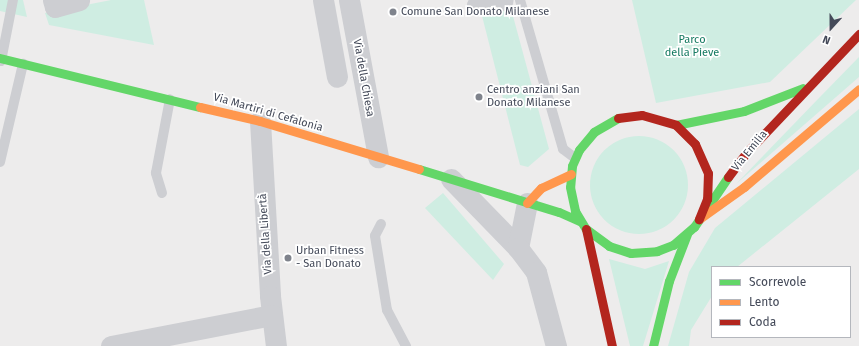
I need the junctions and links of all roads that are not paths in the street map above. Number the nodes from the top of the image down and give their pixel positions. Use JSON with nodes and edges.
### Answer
{"nodes":[{"id":1,"x":13,"y":0,"type":"edge"},
{"id":2,"x":53,"y":0,"type":"edge"},
{"id":3,"x":79,"y":0,"type":"edge"},
{"id":4,"x":323,"y":0,"type":"edge"},
{"id":5,"x":349,"y":0,"type":"edge"},
{"id":6,"x":503,"y":0,"type":"edge"},
{"id":7,"x":520,"y":0,"type":"edge"},
{"id":8,"x":477,"y":5,"type":"dead end"},
{"id":9,"x":859,"y":34,"type":"edge"},
{"id":10,"x":1,"y":61,"type":"edge"},
{"id":11,"x":23,"y":64,"type":"junction"},
{"id":12,"x":336,"y":77,"type":"dead end"},
{"id":13,"x":807,"y":87,"type":"junction"},
{"id":14,"x":859,"y":89,"type":"edge"},
{"id":15,"x":170,"y":99,"type":"junction"},
{"id":16,"x":260,"y":122,"type":"junction"},
{"id":17,"x":676,"y":125,"type":"junction"},
{"id":18,"x":378,"y":157,"type":"junction"},
{"id":19,"x":575,"y":158,"type":"junction"},
{"id":20,"x":0,"y":162,"type":"edge"},
{"id":21,"x":571,"y":174,"type":"junction"},
{"id":22,"x":451,"y":179,"type":"junction"},
{"id":23,"x":162,"y":193,"type":"dead end"},
{"id":24,"x":527,"y":203,"type":"junction"},
{"id":25,"x":699,"y":219,"type":"junction"},
{"id":26,"x":381,"y":224,"type":"dead end"},
{"id":27,"x":584,"y":226,"type":"junction"},
{"id":28,"x":687,"y":234,"type":"junction"},
{"id":29,"x":518,"y":248,"type":"junction"},
{"id":30,"x":272,"y":315,"type":"junction"},
{"id":31,"x":111,"y":346,"type":"edge"},
{"id":32,"x":276,"y":346,"type":"edge"},
{"id":33,"x":406,"y":346,"type":"edge"},
{"id":34,"x":556,"y":346,"type":"edge"},
{"id":35,"x":612,"y":346,"type":"edge"},
{"id":36,"x":653,"y":346,"type":"edge"}],
"edges":[{"from":1,"to":10,"type":"lane"},
{"from":2,"to":3,"type":"street"},
{"from":4,"to":12,"type":"street"},
{"from":5,"to":18,"type":"street","name":"Via della Chiesa"},
{"from":6,"to":8,"type":"street"},
{"from":7,"to":19,"type":"lane"},
{"from":9,"to":13,"type":"main road","name":"Via Emilia"},
{"from":10,"to":11,"type":"main road","name":"Via Martiri di Cefalonia"},
{"from":11,"to":15,"type":"main road","name":"Via Martiri di Cefalonia"},
{"from":11,"to":20,"type":"lane"},
{"from":13,"to":17,"type":"main road","name":"Via Emilia"},
{"from":13,"to":25,"type":"main road","name":"Via Emilia"},
{"from":14,"to":25,"type":"main road"},
{"from":15,"to":16,"type":"main road","name":"Via Martiri di Cefalonia"},
{"from":15,"to":23,"type":"lane"},
{"from":16,"to":18,"type":"main road","name":"Via Martiri di Cefalonia"},
{"from":16,"to":30,"type":"street","name":"Via della Libertà"},
{"from":17,"to":19,"type":"main road","name":"Via Emilia"},
{"from":17,"to":25,"type":"main road","name":"Via Emilia"},
{"from":18,"to":22,"type":"main road","name":"Via Martiri di Cefalonia"},
{"from":19,"to":21,"type":"main road","name":"Via Emilia"},
{"from":21,"to":24,"type":"main road"},
{"from":21,"to":27,"type":"main road","name":"Via Emilia"},
{"from":22,"to":24,"type":"main road","name":"Via Martiri di Cefalonia"},
{"from":22,"to":29,"type":"street"},
{"from":24,"to":27,"type":"main road","name":"Via Martiri di Cefalonia"},
{"from":24,"to":29,"type":"street"},
{"from":25,"to":28,"type":"main road","name":"Via Emilia"},
{"from":26,"to":33,"type":"lane"},
{"from":27,"to":28,"type":"main road","name":"Via Emilia"},
{"from":27,"to":35,"type":"main road","name":"Via Emilia"},
{"from":28,"to":36,"type":"main road","name":"Via Emilia"},
{"from":29,"to":34,"type":"street"},
{"from":30,"to":31,"type":"street"},
{"from":30,"to":32,"type":"street","name":"Via della Libertà"}]}
